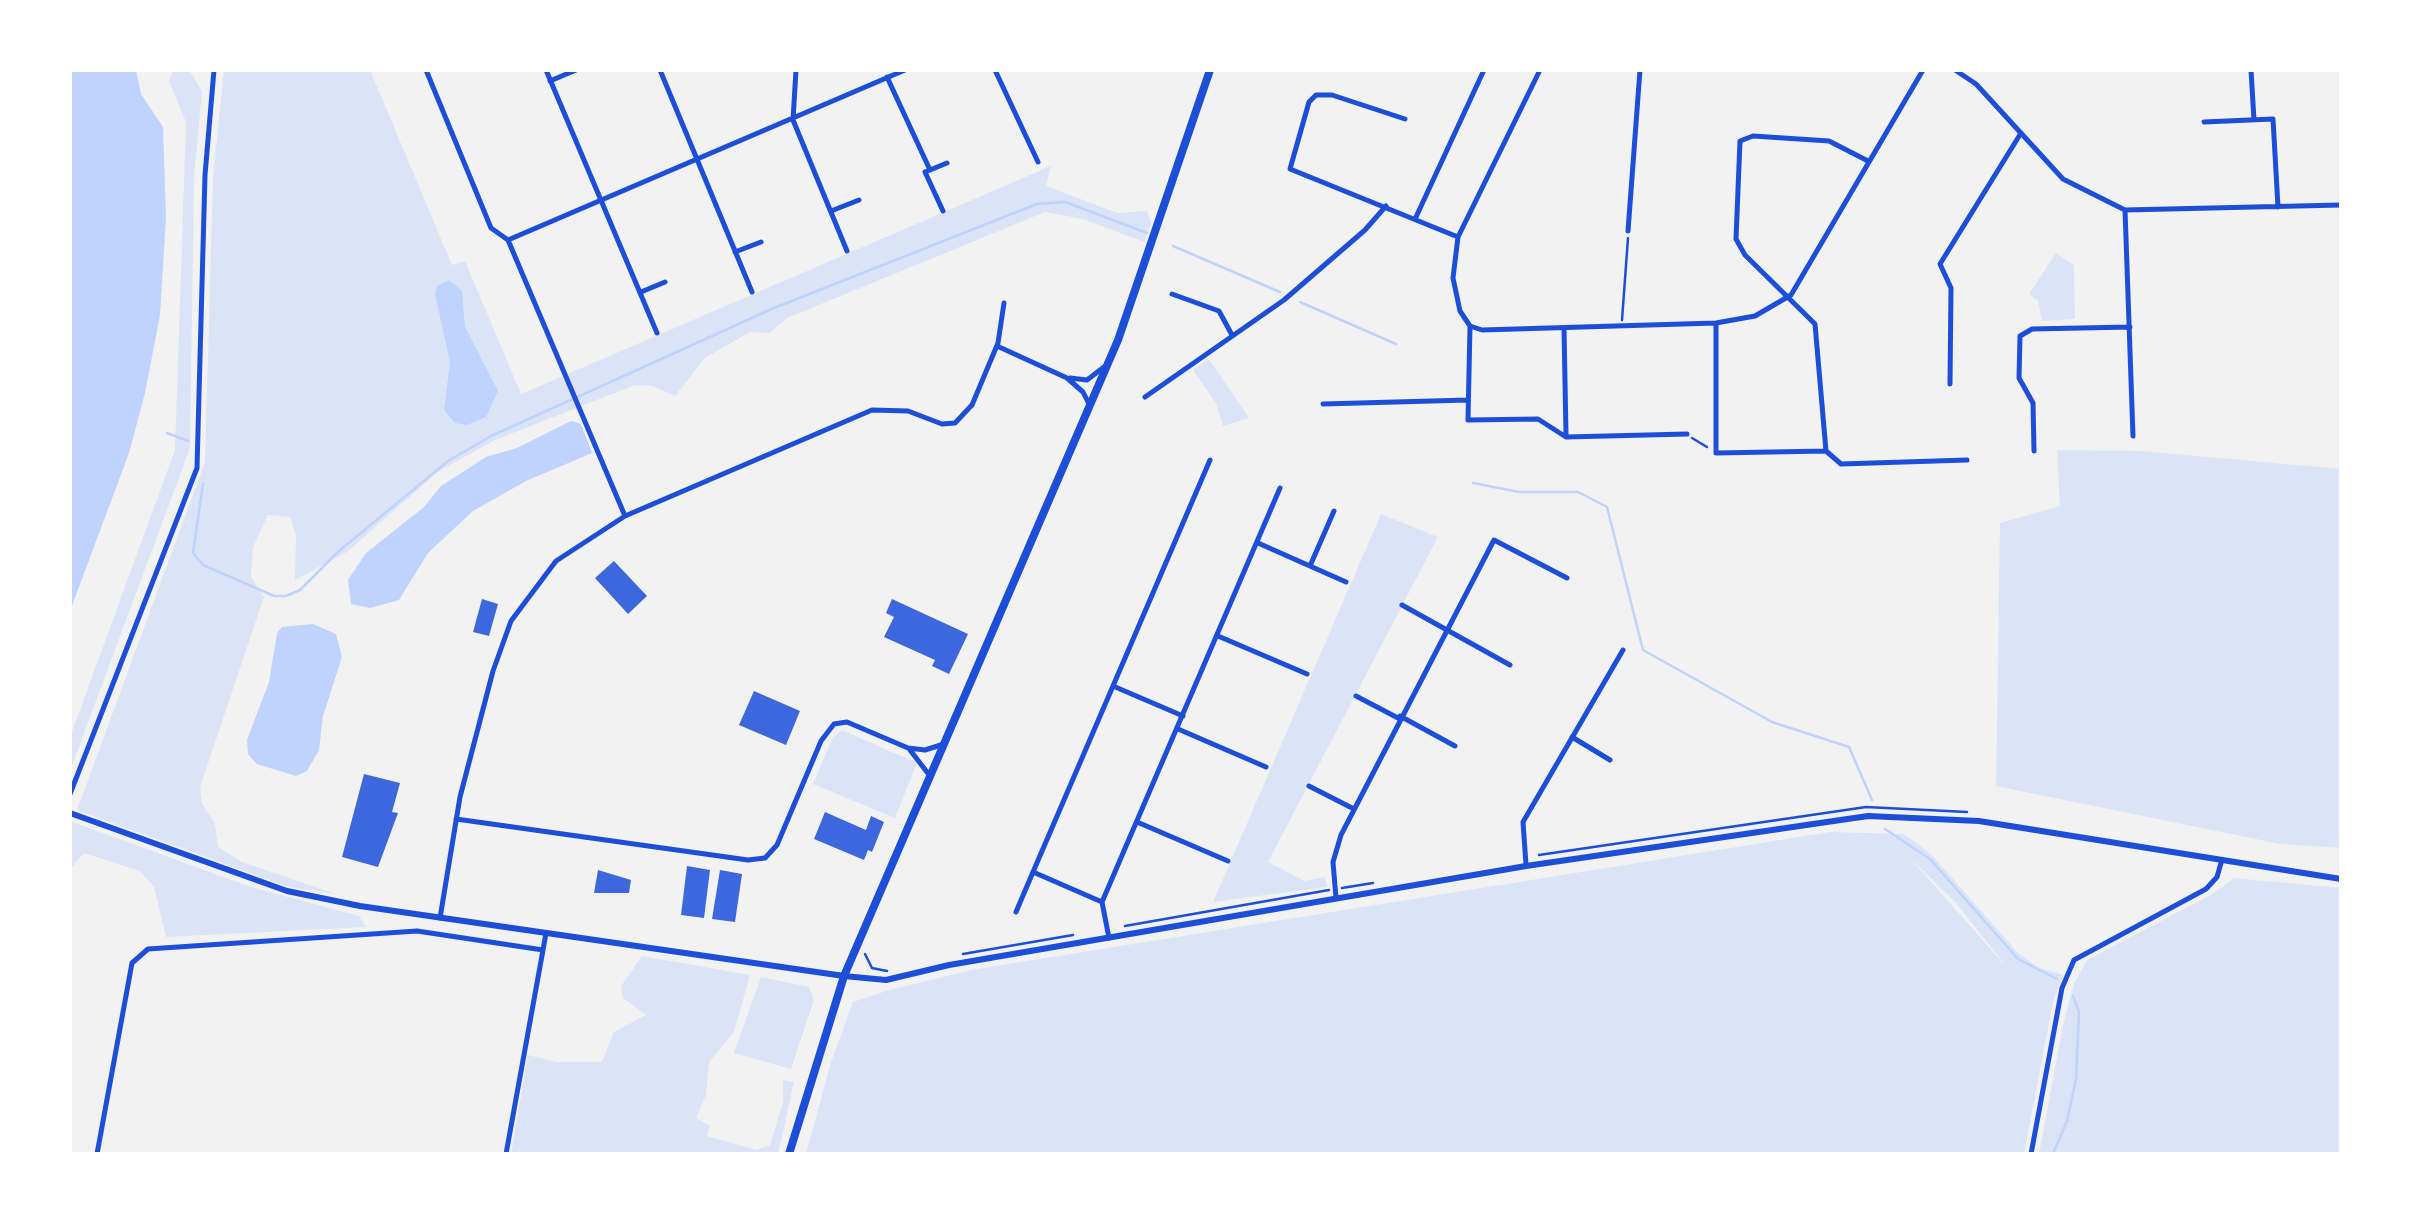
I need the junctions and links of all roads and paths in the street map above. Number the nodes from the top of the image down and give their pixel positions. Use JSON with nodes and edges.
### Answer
{"nodes":[{"id":1,"x":214,"y":70,"type":"edge"},
{"id":2,"x":426,"y":70,"type":"edge"},
{"id":3,"x":546,"y":70,"type":"edge"},
{"id":4,"x":576,"y":70,"type":"edge"},
{"id":5,"x":660,"y":70,"type":"edge"},
{"id":6,"x":796,"y":70,"type":"edge"},
{"id":7,"x":905,"y":70,"type":"edge"},
{"id":8,"x":995,"y":70,"type":"edge"},
{"id":9,"x":1210,"y":70,"type":"edge"},
{"id":10,"x":1484,"y":70,"type":"edge"},
{"id":11,"x":1540,"y":70,"type":"edge"},
{"id":12,"x":1640,"y":70,"type":"edge"},
{"id":13,"x":1923,"y":70,"type":"edge"},
{"id":14,"x":1955,"y":70,"type":"edge"},
{"id":15,"x":2251,"y":70,"type":"edge"},
{"id":16,"x":887,"y":77,"type":"junction"},
{"id":17,"x":550,"y":81,"type":"junction"},
{"id":18,"x":1404,"y":118,"type":"dead end"},
{"id":19,"x":794,"y":120,"type":"junction"},
{"id":20,"x":2254,"y":120,"type":"junction"},
{"id":21,"x":2204,"y":122,"type":"dead end"},
{"id":22,"x":2020,"y":133,"type":"junction"},
{"id":23,"x":697,"y":159,"type":"junction"},
{"id":24,"x":1038,"y":162,"type":"dead end"},
{"id":25,"x":1868,"y":162,"type":"junction"},
{"id":26,"x":947,"y":163,"type":"dead end"},
{"id":27,"x":930,"y":170,"type":"junction"},
{"id":28,"x":602,"y":199,"type":"junction"},
{"id":29,"x":859,"y":200,"type":"dead end"},
{"id":30,"x":2341,"y":204,"type":"edge"},
{"id":31,"x":1386,"y":206,"type":"junction"},
{"id":32,"x":2278,"y":207,"type":"junction"},
{"id":33,"x":2125,"y":210,"type":"junction"},
{"id":34,"x":831,"y":211,"type":"junction"},
{"id":35,"x":943,"y":211,"type":"dead end"},
{"id":36,"x":1416,"y":218,"type":"junction"},
{"id":37,"x":1628,"y":232,"type":"joint"},
{"id":38,"x":1458,"y":237,"type":"junction"},
{"id":39,"x":508,"y":240,"type":"junction"},
{"id":40,"x":761,"y":242,"type":"dead end"},
{"id":41,"x":847,"y":250,"type":"dead end"},
{"id":42,"x":735,"y":252,"type":"junction"},
{"id":43,"x":665,"y":282,"type":"dead end"},
{"id":44,"x":641,"y":292,"type":"junction"},
{"id":45,"x":752,"y":292,"type":"dead end"},
{"id":46,"x":1172,"y":294,"type":"dead end"},
{"id":47,"x":1791,"y":295,"type":"junction"},
{"id":48,"x":1004,"y":304,"type":"dead end"},
{"id":49,"x":1716,"y":323,"type":"junction"},
{"id":50,"x":1470,"y":326,"type":"junction"},
{"id":51,"x":1622,"y":326,"type":"junction"},
{"id":52,"x":2130,"y":327,"type":"junction"},
{"id":53,"x":1564,"y":328,"type":"junction"},
{"id":54,"x":658,"y":333,"type":"dead end"},
{"id":55,"x":1232,"y":335,"type":"junction"},
{"id":56,"x":997,"y":346,"type":"junction"},
{"id":57,"x":1108,"y":362,"type":"junction"},
{"id":58,"x":1067,"y":378,"type":"junction"},
{"id":59,"x":1950,"y":384,"type":"dead end"},
{"id":60,"x":1145,"y":397,"type":"dead end"},
{"id":61,"x":1468,"y":400,"type":"junction"},
{"id":62,"x":1323,"y":404,"type":"dead end"},
{"id":63,"x":1090,"y":406,"type":"junction"},
{"id":64,"x":1687,"y":434,"type":"joint"},
{"id":65,"x":2133,"y":436,"type":"dead end"},
{"id":66,"x":1566,"y":437,"type":"junction"},
{"id":67,"x":1826,"y":451,"type":"junction"},
{"id":68,"x":2034,"y":452,"type":"dead end"},
{"id":69,"x":1716,"y":453,"type":"junction"},
{"id":70,"x":1210,"y":460,"type":"dead end"},
{"id":71,"x":1966,"y":460,"type":"dead end"},
{"id":72,"x":1280,"y":488,"type":"dead end"},
{"id":73,"x":1334,"y":510,"type":"dead end"},
{"id":74,"x":626,"y":516,"type":"junction"},
{"id":75,"x":1258,"y":543,"type":"junction"},
{"id":76,"x":1310,"y":566,"type":"junction"},
{"id":77,"x":1567,"y":578,"type":"dead end"},
{"id":78,"x":1346,"y":582,"type":"dead end"},
{"id":79,"x":1402,"y":606,"type":"dead end"},
{"id":80,"x":1445,"y":629,"type":"junction"},
{"id":81,"x":1218,"y":636,"type":"junction"},
{"id":82,"x":1624,"y":650,"type":"dead end"},
{"id":83,"x":1510,"y":665,"type":"dead end"},
{"id":84,"x":1307,"y":674,"type":"dead end"},
{"id":85,"x":1113,"y":686,"type":"junction"},
{"id":86,"x":1356,"y":696,"type":"dead end"},
{"id":87,"x":1183,"y":716,"type":"junction"},
{"id":88,"x":1400,"y":717,"type":"junction"},
{"id":89,"x":1178,"y":730,"type":"junction"},
{"id":90,"x":1572,"y":737,"type":"junction"},
{"id":91,"x":944,"y":744,"type":"junction"},
{"id":92,"x":1455,"y":746,"type":"dead end"},
{"id":93,"x":908,"y":748,"type":"junction"},
{"id":94,"x":1610,"y":760,"type":"dead end"},
{"id":95,"x":1266,"y":767,"type":"dead end"},
{"id":96,"x":930,"y":776,"type":"junction"},
{"id":97,"x":1309,"y":786,"type":"dead end"},
{"id":98,"x":70,"y":794,"type":"edge"},
{"id":99,"x":1354,"y":809,"type":"junction"},
{"id":100,"x":1972,"y":812,"type":"dead end"},
{"id":101,"x":70,"y":813,"type":"edge"},
{"id":102,"x":456,"y":820,"type":"junction"},
{"id":103,"x":1137,"y":822,"type":"junction"},
{"id":104,"x":1228,"y":861,"type":"dead end"},
{"id":105,"x":1526,"y":862,"type":"junction"},
{"id":106,"x":2221,"y":863,"type":"junction"},
{"id":107,"x":1034,"y":872,"type":"junction"},
{"id":108,"x":2341,"y":879,"type":"edge"},
{"id":109,"x":1338,"y":888,"type":"junction"},
{"id":110,"x":1336,"y":898,"type":"junction"},
{"id":111,"x":1102,"y":902,"type":"junction"},
{"id":112,"x":1016,"y":912,"type":"dead end"},
{"id":113,"x":440,"y":918,"type":"junction"},
{"id":114,"x":546,"y":933,"type":"junction"},
{"id":115,"x":1109,"y":933,"type":"junction"},
{"id":116,"x":1072,"y":935,"type":"dead end"},
{"id":117,"x":856,"y":948,"type":"junction"},
{"id":118,"x":543,"y":950,"type":"junction"},
{"id":119,"x":956,"y":956,"type":"dead end"},
{"id":120,"x":888,"y":971,"type":"dead end"},
{"id":121,"x":844,"y":976,"type":"junction"},
{"id":122,"x":98,"y":1154,"type":"edge"},
{"id":123,"x":506,"y":1154,"type":"edge"},
{"id":124,"x":788,"y":1154,"type":"edge"},
{"id":125,"x":2031,"y":1154,"type":"edge"}],
"edges":[{"from":1,"to":98,"type":"street"},
{"from":2,"to":39,"type":"street"},
{"from":3,"to":17,"type":"street"},
{"from":4,"to":17,"type":"street"},
{"from":5,"to":23,"type":"street"},
{"from":6,"to":19,"type":"street"},
{"from":7,"to":16,"type":"street"},
{"from":8,"to":24,"type":"street"},
{"from":9,"to":57,"type":"main road"},
{"from":10,"to":36,"type":"street"},
{"from":11,"to":38,"type":"street"},
{"from":12,"to":37,"type":"street"},
{"from":13,"to":25,"type":"street"},
{"from":14,"to":22,"type":"street"},
{"from":15,"to":20,"type":"street"},
{"from":16,"to":19,"type":"street"},
{"from":16,"to":27,"type":"street"},
{"from":17,"to":28,"type":"street"},
{"from":18,"to":31,"type":"street"},
{"from":19,"to":23,"type":"street"},
{"from":19,"to":34,"type":"street"},
{"from":20,"to":21,"type":"street"},
{"from":20,"to":32,"type":"street"},
{"from":22,"to":33,"type":"street"},
{"from":22,"to":59,"type":"street"},
{"from":23,"to":28,"type":"street"},
{"from":23,"to":42,"type":"street"},
{"from":25,"to":47,"type":"street"},
{"from":25,"to":47,"type":"street"},
{"from":26,"to":27,"type":"street"},
{"from":27,"to":35,"type":"street"},
{"from":28,"to":39,"type":"street"},
{"from":28,"to":44,"type":"street"},
{"from":29,"to":34,"type":"street"},
{"from":30,"to":32,"type":"street"},
{"from":31,"to":36,"type":"street"},
{"from":31,"to":55,"type":"street"},
{"from":32,"to":33,"type":"street"},
{"from":33,"to":52,"type":"street"},
{"from":34,"to":41,"type":"street"},
{"from":36,"to":38,"type":"street"},
{"from":37,"to":51,"type":"path"},
{"from":38,"to":50,"type":"street"},
{"from":39,"to":74,"type":"street"},
{"from":40,"to":42,"type":"street"},
{"from":42,"to":45,"type":"street"},
{"from":43,"to":44,"type":"street"},
{"from":44,"to":54,"type":"street"},
{"from":46,"to":55,"type":"street"},
{"from":47,"to":49,"type":"street"},
{"from":47,"to":67,"type":"street"},
{"from":48,"to":56,"type":"street"},
{"from":49,"to":51,"type":"street"},
{"from":49,"to":69,"type":"street"},
{"from":50,"to":53,"type":"street"},
{"from":50,"to":61,"type":"street"},
{"from":51,"to":53,"type":"street"},
{"from":52,"to":65,"type":"street"},
{"from":52,"to":68,"type":"street"},
{"from":53,"to":66,"type":"street"},
{"from":55,"to":60,"type":"street"},
{"from":56,"to":58,"type":"street"},
{"from":56,"to":74,"type":"street"},
{"from":57,"to":58,"type":"street"},
{"from":57,"to":63,"type":"main road"},
{"from":58,"to":63,"type":"street"},
{"from":61,"to":62,"type":"street"},
{"from":61,"to":66,"type":"street"},
{"from":63,"to":91,"type":"main road"},
{"from":64,"to":66,"type":"street"},
{"from":64,"to":69,"type":"path"},
{"from":67,"to":69,"type":"street"},
{"from":67,"to":71,"type":"street"},
{"from":70,"to":85,"type":"street"},
{"from":72,"to":75,"type":"street"},
{"from":73,"to":76,"type":"street"},
{"from":74,"to":102,"type":"street"},
{"from":75,"to":76,"type":"street"},
{"from":75,"to":81,"type":"street"},
{"from":76,"to":78,"type":"street"},
{"from":77,"to":80,"type":"street"},
{"from":79,"to":80,"type":"street"},
{"from":80,"to":83,"type":"street"},
{"from":80,"to":88,"type":"street"},
{"from":81,"to":84,"type":"street"},
{"from":81,"to":87,"type":"street"},
{"from":82,"to":90,"type":"street"},
{"from":85,"to":87,"type":"street"},
{"from":85,"to":107,"type":"street"},
{"from":86,"to":88,"type":"street"},
{"from":87,"to":89,"type":"street"},
{"from":88,"to":92,"type":"street"},
{"from":88,"to":99,"type":"street"},
{"from":89,"to":95,"type":"street"},
{"from":89,"to":103,"type":"street"},
{"from":90,"to":94,"type":"street"},
{"from":90,"to":105,"type":"street"},
{"from":91,"to":93,"type":"street"},
{"from":91,"to":96,"type":"main road"},
{"from":93,"to":96,"type":"street"},
{"from":93,"to":102,"type":"street"},
{"from":96,"to":117,"type":"main road"},
{"from":97,"to":99,"type":"street"},
{"from":99,"to":109,"type":"street"},
{"from":100,"to":105,"type":"path"},
{"from":101,"to":113,"type":"street"},
{"from":102,"to":113,"type":"street"},
{"from":103,"to":104,"type":"street"},
{"from":103,"to":111,"type":"street"},
{"from":105,"to":106,"type":"street"},
{"from":105,"to":110,"type":"street"},
{"from":106,"to":108,"type":"street"},
{"from":106,"to":125,"type":"street"},
{"from":107,"to":111,"type":"street"},
{"from":107,"to":112,"type":"street"},
{"from":109,"to":110,"type":"street"},
{"from":109,"to":115,"type":"path"},
{"from":110,"to":115,"type":"street"},
{"from":111,"to":115,"type":"street"},
{"from":113,"to":114,"type":"street"},
{"from":114,"to":118,"type":"street"},
{"from":114,"to":121,"type":"street"},
{"from":115,"to":121,"type":"street"},
{"from":116,"to":119,"type":"path"},
{"from":117,"to":120,"type":"path"},
{"from":117,"to":121,"type":"main road"},
{"from":118,"to":122,"type":"street"},
{"from":118,"to":123,"type":"street"},
{"from":121,"to":124,"type":"main road"}]}
